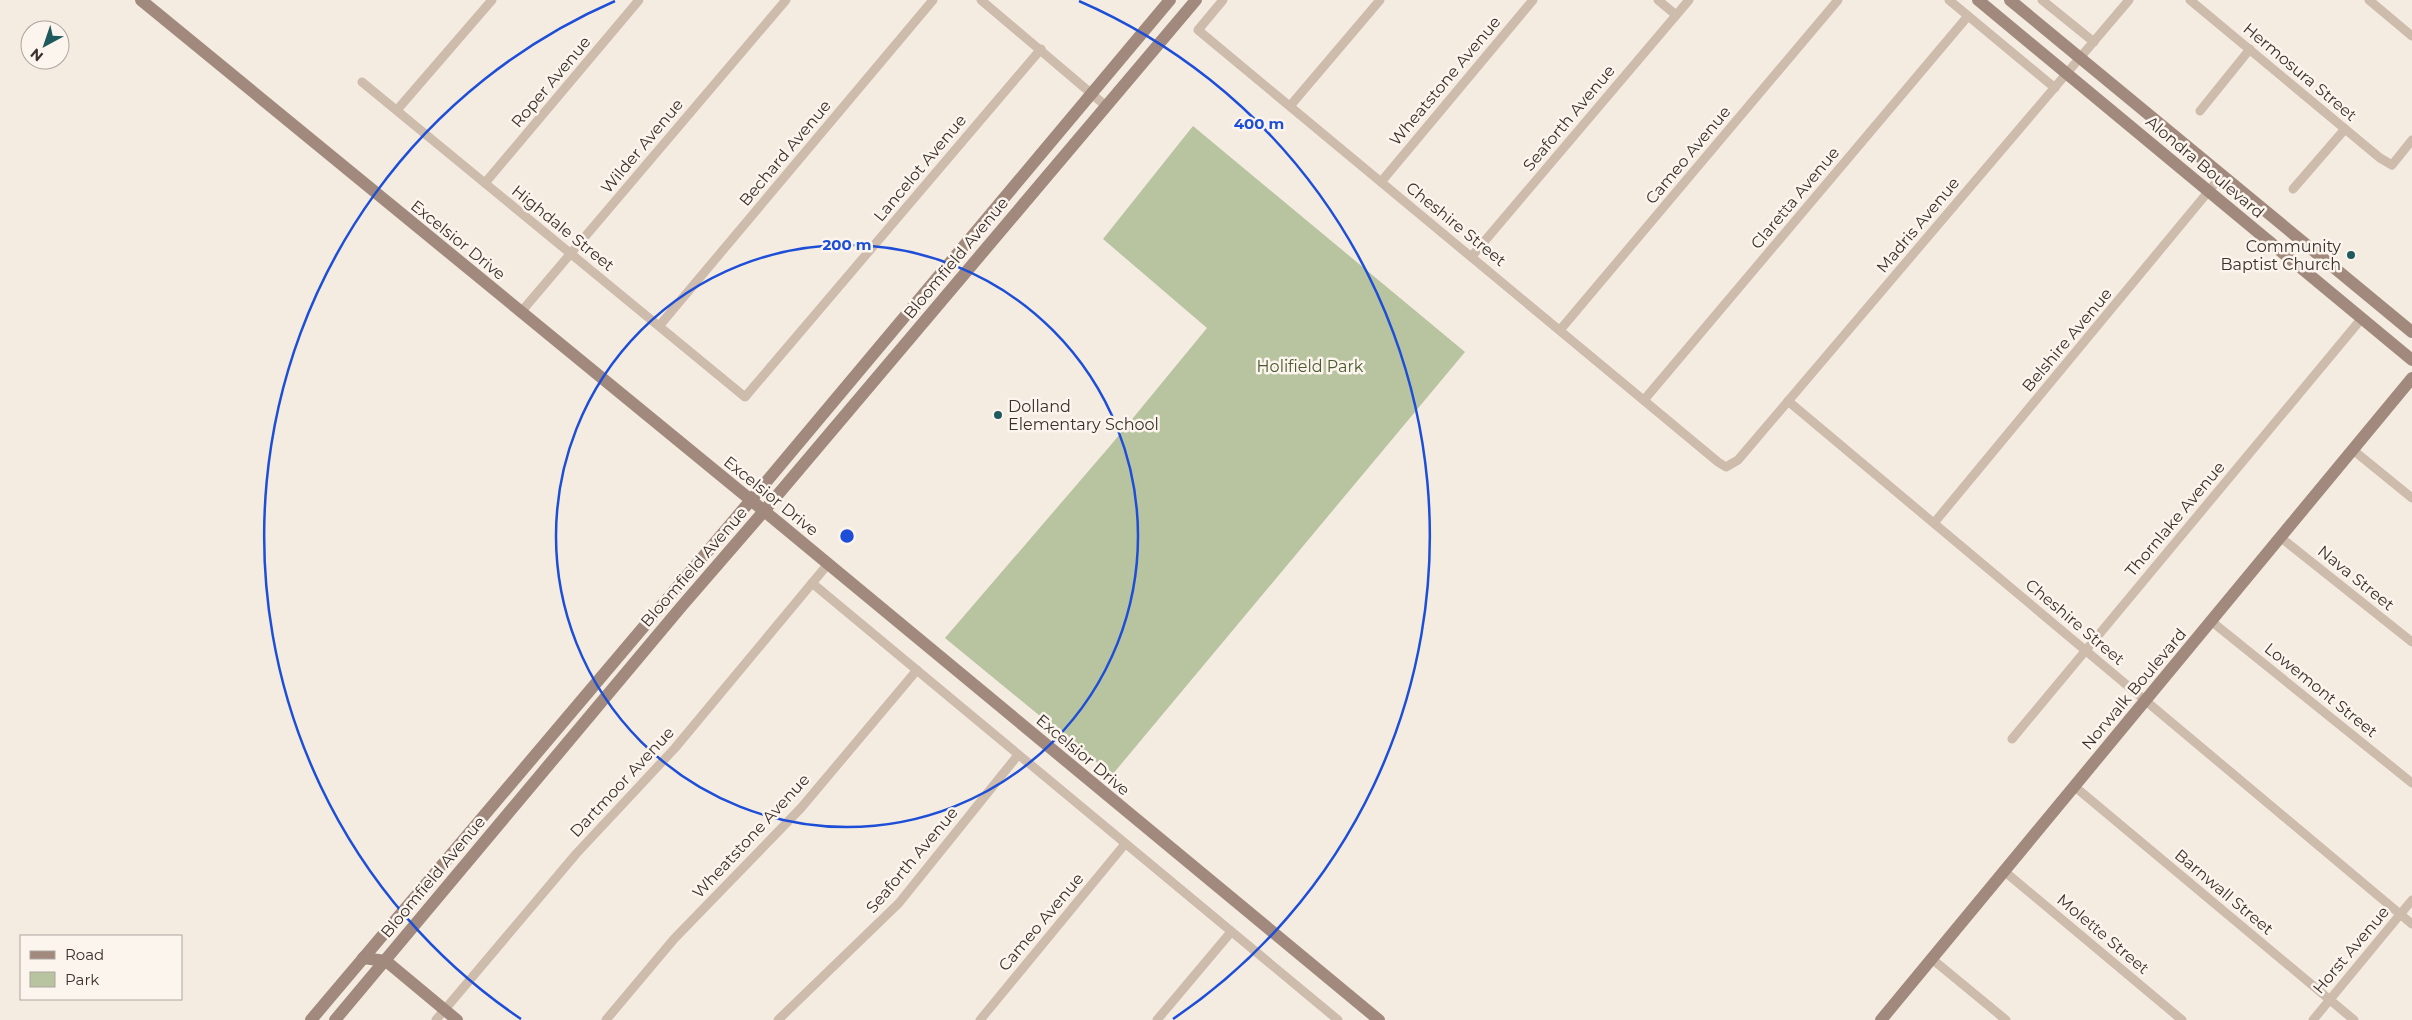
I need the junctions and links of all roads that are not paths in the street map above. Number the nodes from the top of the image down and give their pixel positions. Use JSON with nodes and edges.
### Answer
{"nodes":[{"id":1,"x":141,"y":0,"type":"edge"},
{"id":2,"x":492,"y":0,"type":"edge"},
{"id":3,"x":639,"y":0,"type":"edge"},
{"id":4,"x":786,"y":0,"type":"edge"},
{"id":5,"x":933,"y":0,"type":"edge"},
{"id":6,"x":981,"y":0,"type":"edge"},
{"id":7,"x":1170,"y":0,"type":"edge"},
{"id":8,"x":1196,"y":0,"type":"edge"},
{"id":9,"x":1223,"y":0,"type":"edge"},
{"id":10,"x":1380,"y":0,"type":"edge"},
{"id":11,"x":1533,"y":0,"type":"edge"},
{"id":12,"x":1658,"y":0,"type":"edge"},
{"id":13,"x":1689,"y":0,"type":"edge"},
{"id":14,"x":1838,"y":0,"type":"edge"},
{"id":15,"x":1949,"y":0,"type":"edge"},
{"id":16,"x":1978,"y":0,"type":"edge"},
{"id":17,"x":2010,"y":0,"type":"edge"},
{"id":18,"x":2042,"y":0,"type":"edge"},
{"id":19,"x":2129,"y":0,"type":"edge"},
{"id":20,"x":2190,"y":0,"type":"edge"},
{"id":21,"x":2369,"y":0,"type":"edge"},
{"id":22,"x":1676,"y":15,"type":"junction"},
{"id":23,"x":1968,"y":16,"type":"junction"},
{"id":24,"x":2412,"y":36,"type":"edge"},
{"id":25,"x":2094,"y":42,"type":"junction"},
{"id":26,"x":1041,"y":49,"type":"junction"},
{"id":27,"x":2250,"y":50,"type":"junction"},
{"id":28,"x":2080,"y":58,"type":"junction"},
{"id":29,"x":2067,"y":73,"type":"junction"},
{"id":30,"x":362,"y":82,"type":"dead end"},
{"id":31,"x":2055,"y":88,"type":"junction"},
{"id":32,"x":1091,"y":93,"type":"junction"},
{"id":33,"x":1106,"y":106,"type":"junction"},
{"id":34,"x":1290,"y":106,"type":"junction"},
{"id":35,"x":396,"y":110,"type":"junction"},
{"id":36,"x":2200,"y":111,"type":"dead end"},
{"id":37,"x":2345,"y":129,"type":"junction"},
{"id":38,"x":2412,"y":140,"type":"edge"},
{"id":39,"x":2222,"y":175,"type":"junction"},
{"id":40,"x":1381,"y":182,"type":"junction"},
{"id":41,"x":486,"y":183,"type":"junction"},
{"id":42,"x":2293,"y":189,"type":"dead end"},
{"id":43,"x":2209,"y":191,"type":"junction"},
{"id":44,"x":570,"y":254,"type":"junction"},
{"id":45,"x":1472,"y":256,"type":"junction"},
{"id":46,"x":521,"y":312,"type":"junction"},
{"id":47,"x":2362,"y":318,"type":"junction"},
{"id":48,"x":660,"y":325,"type":"junction"},
{"id":49,"x":1560,"y":330,"type":"junction"},
{"id":50,"x":2412,"y":332,"type":"edge"},
{"id":51,"x":2412,"y":360,"type":"edge"},
{"id":52,"x":2412,"y":378,"type":"edge"},
{"id":53,"x":745,"y":397,"type":"joint"},
{"id":54,"x":1644,"y":400,"type":"junction"},
{"id":55,"x":1788,"y":401,"type":"junction"},
{"id":56,"x":2352,"y":450,"type":"junction"},
{"id":57,"x":1726,"y":467,"type":"joint"},
{"id":58,"x":2412,"y":498,"type":"edge"},
{"id":59,"x":751,"y":500,"type":"junction"},
{"id":60,"x":764,"y":511,"type":"junction"},
{"id":61,"x":1934,"y":524,"type":"junction"},
{"id":62,"x":2280,"y":537,"type":"junction"},
{"id":63,"x":828,"y":564,"type":"junction"},
{"id":64,"x":812,"y":583,"type":"junction"},
{"id":65,"x":2211,"y":621,"type":"junction"},
{"id":66,"x":2412,"y":642,"type":"edge"},
{"id":67,"x":2086,"y":650,"type":"junction"},
{"id":68,"x":917,"y":670,"type":"junction"},
{"id":69,"x":2145,"y":700,"type":"junction"},
{"id":70,"x":2012,"y":739,"type":"dead end"},
{"id":71,"x":1018,"y":755,"type":"junction"},
{"id":72,"x":2412,"y":784,"type":"edge"},
{"id":73,"x":2074,"y":786,"type":"junction"},
{"id":74,"x":1125,"y":844,"type":"junction"},
{"id":75,"x":2004,"y":871,"type":"junction"},
{"id":76,"x":412,"y":899,"type":"junction"},
{"id":77,"x":2412,"y":900,"type":"edge"},
{"id":78,"x":434,"y":902,"type":"junction"},
{"id":79,"x":2400,"y":914,"type":"junction"},
{"id":80,"x":418,"y":921,"type":"junction"},
{"id":81,"x":2412,"y":924,"type":"edge"},
{"id":82,"x":1231,"y":932,"type":"junction"},
{"id":83,"x":383,"y":936,"type":"junction"},
{"id":84,"x":363,"y":958,"type":"junction"},
{"id":85,"x":1932,"y":959,"type":"junction"},
{"id":86,"x":386,"y":961,"type":"junction"},
{"id":87,"x":2329,"y":1000,"type":"junction"},
{"id":88,"x":445,"y":1010,"type":"junction"},
{"id":89,"x":1336,"y":1019,"type":"edge"},
{"id":90,"x":311,"y":1020,"type":"edge"},
{"id":91,"x":335,"y":1020,"type":"edge"},
{"id":92,"x":436,"y":1020,"type":"edge"},
{"id":93,"x":457,"y":1020,"type":"edge"},
{"id":94,"x":606,"y":1020,"type":"edge"},
{"id":95,"x":778,"y":1020,"type":"edge"},
{"id":96,"x":980,"y":1020,"type":"edge"},
{"id":97,"x":1157,"y":1020,"type":"edge"},
{"id":98,"x":1379,"y":1020,"type":"edge"},
{"id":99,"x":1881,"y":1020,"type":"edge"},
{"id":100,"x":2006,"y":1020,"type":"edge"},
{"id":101,"x":2182,"y":1020,"type":"edge"},
{"id":102,"x":2313,"y":1020,"type":"edge"},
{"id":103,"x":2354,"y":1020,"type":"edge"}],
"edges":[{"from":1,"to":46,"type":"main road","name":"Excelsior Drive"},
{"from":2,"to":35,"type":"street"},
{"from":3,"to":41,"type":"street","name":"Roper Avenue"},
{"from":4,"to":44,"type":"street","name":"Wilder Avenue"},
{"from":5,"to":48,"type":"street","name":"Bechard Avenue"},
{"from":6,"to":26,"type":"street"},
{"from":7,"to":32,"type":"main road","name":"Bloomfield Avenue"},
{"from":8,"to":33,"type":"main road","name":"Bloomfield Avenue"},
{"from":9,"to":34,"type":"street","name":"Cheshire Street"},
{"from":10,"to":34,"type":"street"},
{"from":11,"to":40,"type":"street","name":"Wheatstone Avenue"},
{"from":12,"to":22,"type":"street"},
{"from":13,"to":22,"type":"street","name":"Seaforth Avenue"},
{"from":14,"to":49,"type":"street","name":"Cameo Avenue"},
{"from":15,"to":23,"type":"street"},
{"from":16,"to":29,"type":"main road","name":"Alondra Boulevard"},
{"from":17,"to":28,"type":"main road","name":"Alondra Boulevard"},
{"from":18,"to":25,"type":"street"},
{"from":19,"to":25,"type":"street","name":"Madris Avenue"},
{"from":20,"to":27,"type":"street","name":"Hermosura Street"},
{"from":21,"to":24,"type":"street"},
{"from":22,"to":45,"type":"street","name":"Seaforth Avenue"},
{"from":23,"to":31,"type":"street"},
{"from":23,"to":54,"type":"street","name":"Claretta Avenue"},
{"from":25,"to":28,"type":"street","name":"Madris Avenue"},
{"from":26,"to":32,"type":"street"},
{"from":26,"to":53,"type":"street","name":"Lancelot Avenue"},
{"from":27,"to":36,"type":"street"},
{"from":27,"to":37,"type":"street","name":"Hermosura Street"},
{"from":28,"to":29,"type":"street","name":"Madris Avenue"},
{"from":28,"to":39,"type":"main road","name":"Alondra Boulevard"},
{"from":29,"to":31,"type":"street","name":"Madris Avenue"},
{"from":29,"to":43,"type":"main road","name":"Alondra Boulevard"},
{"from":30,"to":35,"type":"street","name":"Highdale Street"},
{"from":31,"to":55,"type":"street","name":"Madris Avenue"},
{"from":32,"to":33,"type":"street"},
{"from":32,"to":59,"type":"main road","name":"Bloomfield Avenue"},
{"from":33,"to":60,"type":"main road","name":"Bloomfield Avenue"},
{"from":34,"to":40,"type":"street","name":"Cheshire Street"},
{"from":35,"to":41,"type":"street","name":"Highdale Street"},
{"from":37,"to":38,"type":"street","name":"Hermosura Street"},
{"from":37,"to":42,"type":"street"},
{"from":39,"to":43,"type":"street","name":"Belshire Avenue"},
{"from":39,"to":50,"type":"main road","name":"Alondra Boulevard"},
{"from":40,"to":45,"type":"street","name":"Cheshire Street"},
{"from":41,"to":44,"type":"street","name":"Highdale Street"},
{"from":43,"to":47,"type":"main road","name":"Alondra Boulevard"},
{"from":43,"to":61,"type":"street","name":"Belshire Avenue"},
{"from":44,"to":46,"type":"street","name":"Wilder Avenue"},
{"from":44,"to":48,"type":"street","name":"Highdale Street"},
{"from":45,"to":49,"type":"street","name":"Cheshire Street"},
{"from":46,"to":59,"type":"main road","name":"Excelsior Drive"},
{"from":47,"to":51,"type":"main road","name":"Alondra Boulevard"},
{"from":47,"to":67,"type":"street","name":"Thornlake Avenue"},
{"from":48,"to":53,"type":"street","name":"Highdale Street"},
{"from":49,"to":54,"type":"street","name":"Cheshire Street"},
{"from":52,"to":56,"type":"main road","name":"Norwalk Boulevard"},
{"from":54,"to":57,"type":"street","name":"Cheshire Street"},
{"from":55,"to":57,"type":"street","name":"Madris Avenue"},
{"from":55,"to":61,"type":"street","name":"Cheshire Street"},
{"from":56,"to":58,"type":"street"},
{"from":56,"to":62,"type":"main road","name":"Norwalk Boulevard"},
{"from":59,"to":60,"type":"main road","name":"Excelsior Drive"},
{"from":59,"to":76,"type":"main road","name":"Bloomfield Avenue"},
{"from":60,"to":63,"type":"main road","name":"Excelsior Drive"},
{"from":60,"to":78,"type":"main road","name":"Bloomfield Avenue"},
{"from":61,"to":67,"type":"street","name":"Cheshire Street"},
{"from":62,"to":65,"type":"main road","name":"Norwalk Boulevard"},
{"from":62,"to":66,"type":"street","name":"Nava Street"},
{"from":63,"to":64,"type":"street","name":"Dartmoor Avenue"},
{"from":63,"to":98,"type":"main road","name":"Excelsior Drive"},
{"from":64,"to":68,"type":"street"},
{"from":64,"to":88,"type":"street","name":"Dartmoor Avenue"},
{"from":65,"to":69,"type":"main road","name":"Norwalk Boulevard"},
{"from":65,"to":72,"type":"street","name":"Lowemont Street"},
{"from":67,"to":69,"type":"street","name":"Cheshire Street"},
{"from":67,"to":70,"type":"street","name":"Thornlake Avenue"},
{"from":68,"to":71,"type":"street"},
{"from":68,"to":94,"type":"street","name":"Wheatstone Avenue"},
{"from":69,"to":73,"type":"main road","name":"Norwalk Boulevard"},
{"from":69,"to":79,"type":"street","name":"Cheshire Street"},
{"from":71,"to":74,"type":"street"},
{"from":71,"to":95,"type":"street","name":"Seaforth Avenue"},
{"from":73,"to":75,"type":"main road","name":"Norwalk Boulevard"},
{"from":73,"to":87,"type":"street","name":"Barnwall Street"},
{"from":74,"to":82,"type":"street"},
{"from":74,"to":96,"type":"street","name":"Cameo Avenue"},
{"from":75,"to":85,"type":"main road","name":"Norwalk Boulevard"},
{"from":75,"to":101,"type":"street","name":"Molette Street"},
{"from":76,"to":78,"type":"main road"},
{"from":76,"to":80,"type":"main road"},
{"from":76,"to":83,"type":"main road","name":"Bloomfield Avenue"},
{"from":77,"to":79,"type":"street","name":"Horst Avenue"},
{"from":78,"to":80,"type":"main road","name":"Bloomfield Avenue"},
{"from":79,"to":81,"type":"street","name":"Cheshire Street"},
{"from":79,"to":87,"type":"street","name":"Horst Avenue"},
{"from":80,"to":86,"type":"main road","name":"Bloomfield Avenue"},
{"from":82,"to":89,"type":"street"},
{"from":82,"to":97,"type":"street"},
{"from":83,"to":84,"type":"main road","name":"Bloomfield Avenue"},
{"from":83,"to":86,"type":"main road"},
{"from":84,"to":86,"type":"main road"},
{"from":84,"to":90,"type":"main road","name":"Bloomfield Avenue"},
{"from":85,"to":99,"type":"main road","name":"Norwalk Boulevard"},
{"from":85,"to":100,"type":"street"},
{"from":86,"to":88,"type":"main road"},
{"from":86,"to":91,"type":"main road","name":"Bloomfield Avenue"},
{"from":87,"to":102,"type":"street","name":"Horst Avenue"},
{"from":87,"to":103,"type":"street","name":"Barnwall Street"},
{"from":88,"to":92,"type":"street","name":"Dartmoor Avenue"},
{"from":88,"to":93,"type":"main road"}]}
